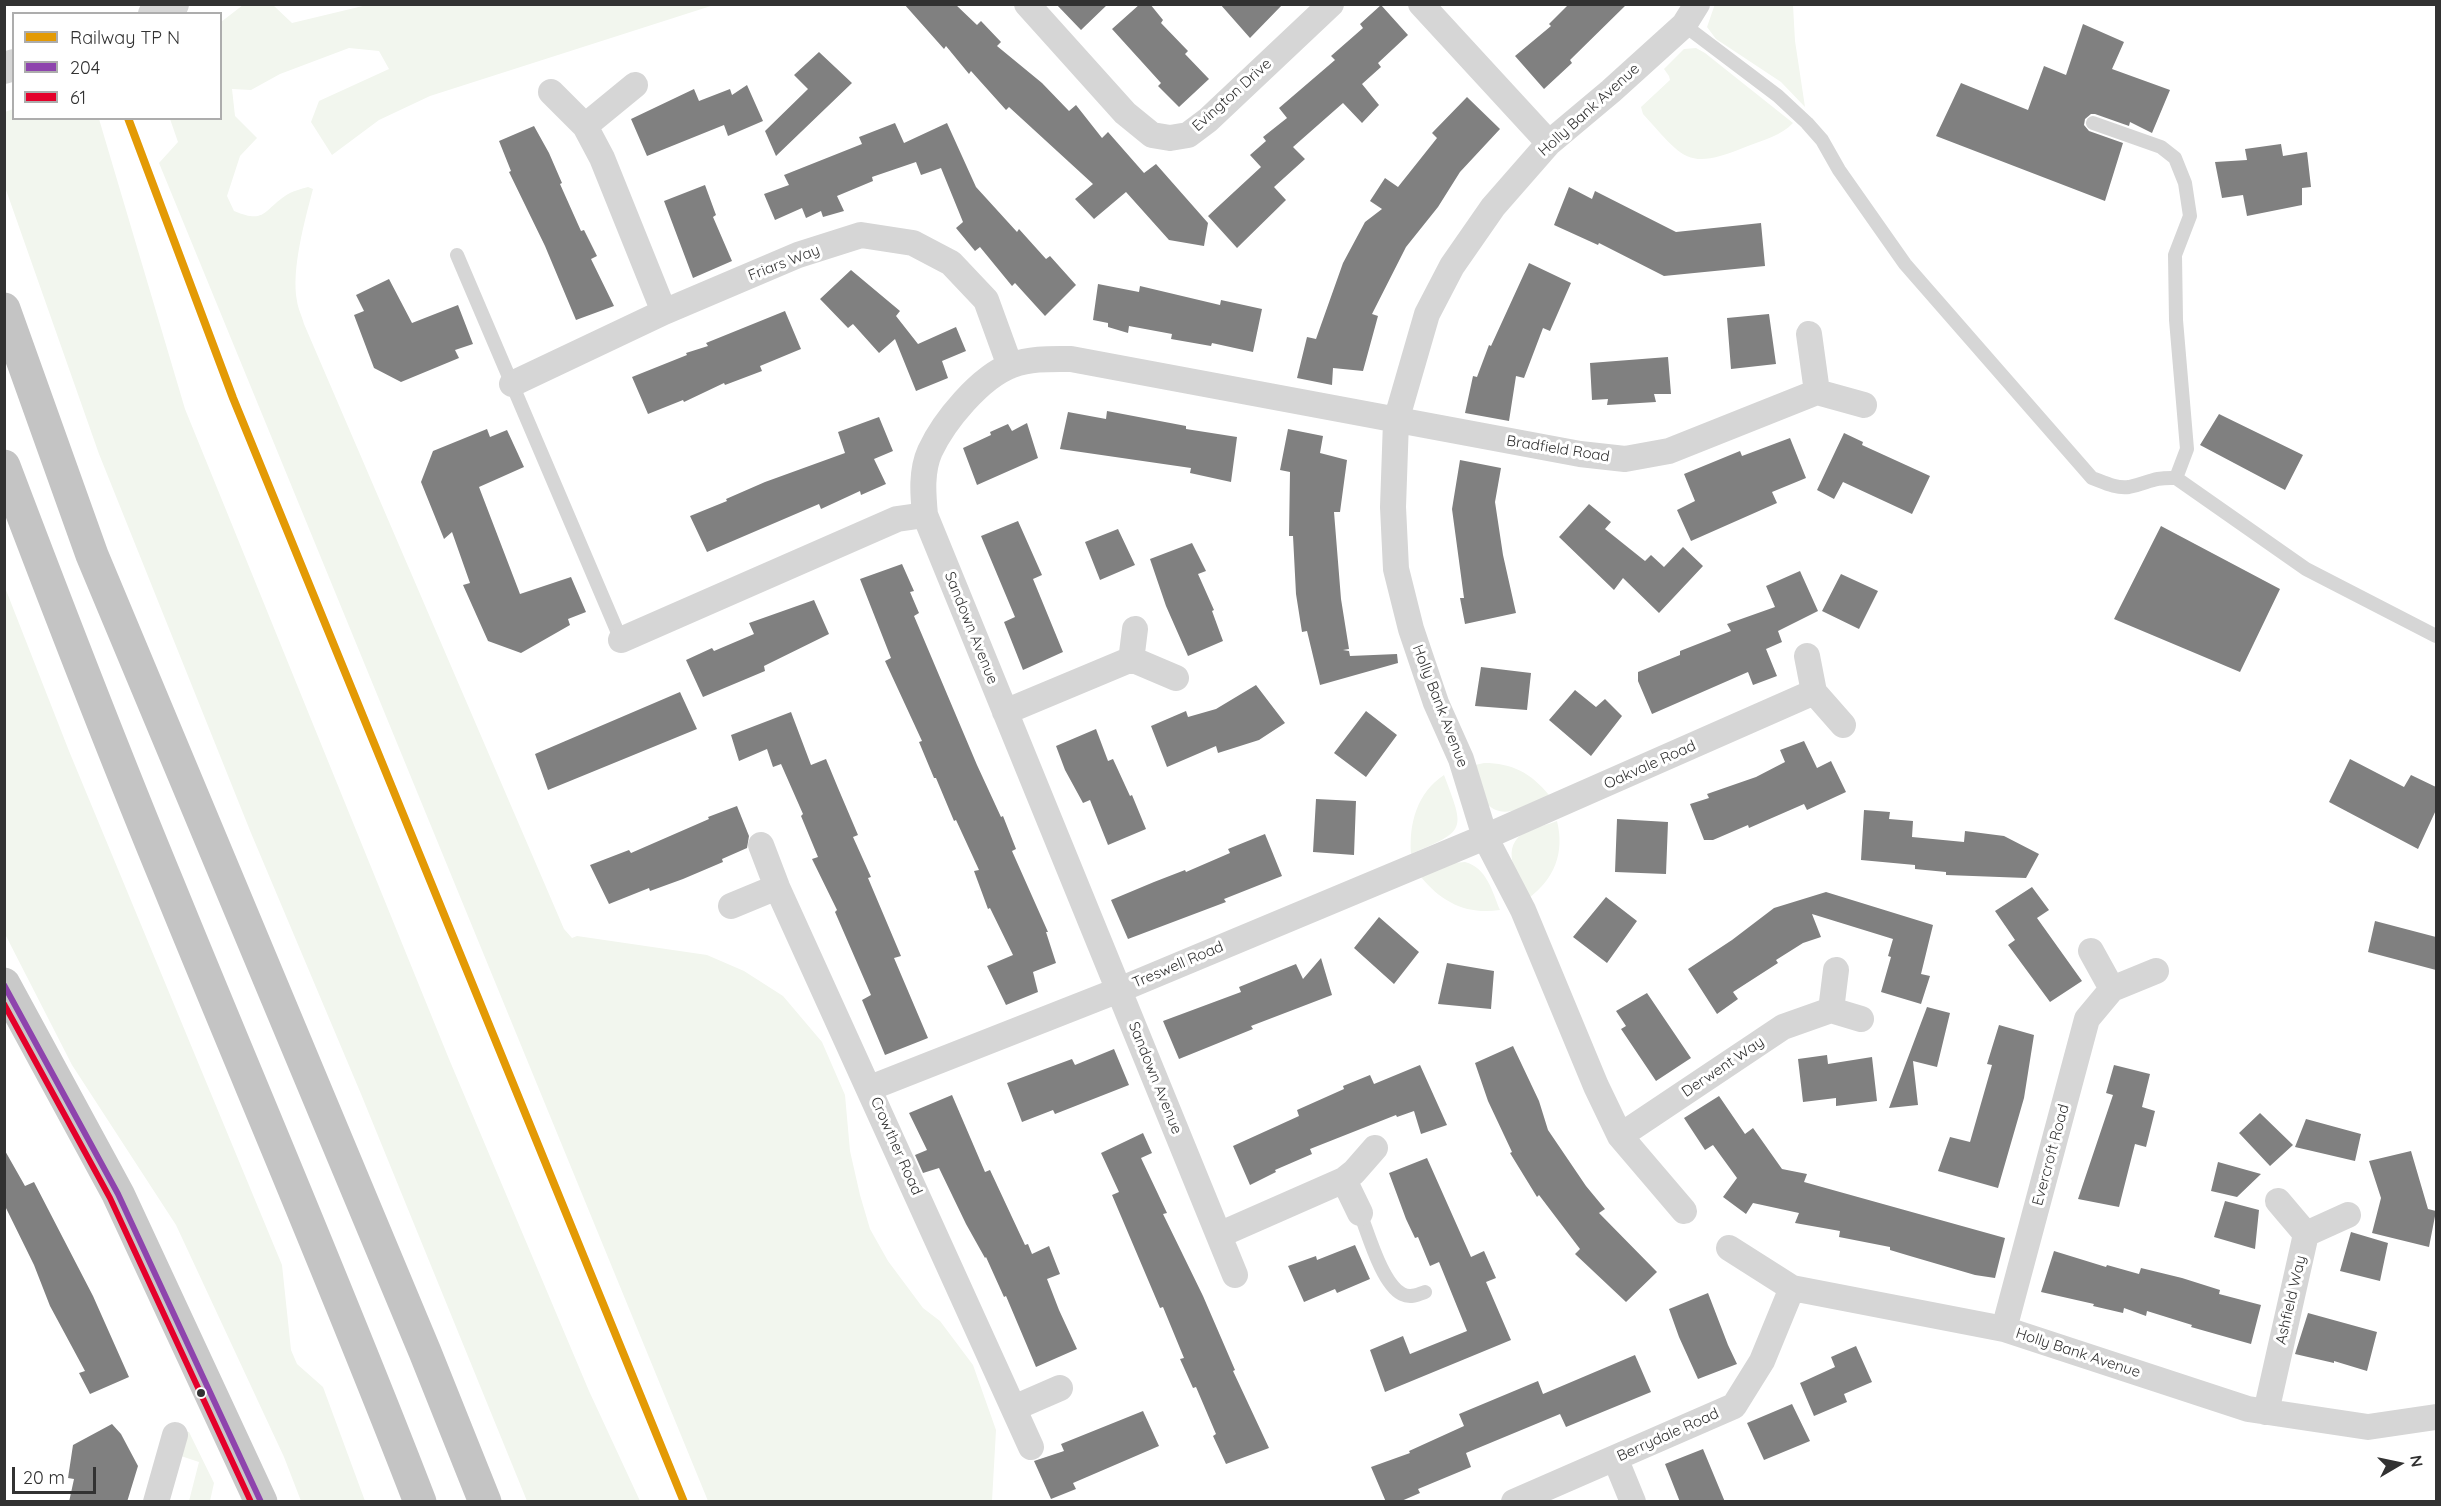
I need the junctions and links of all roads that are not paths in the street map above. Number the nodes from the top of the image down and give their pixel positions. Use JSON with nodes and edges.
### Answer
{"nodes":[{"id":1,"x":173,"y":4,"type":"edge"},
{"id":2,"x":1027,"y":4,"type":"edge"},
{"id":3,"x":1331,"y":4,"type":"edge"},
{"id":4,"x":1421,"y":4,"type":"edge"},
{"id":5,"x":158,"y":12,"type":"edge"},
{"id":6,"x":1690,"y":15,"type":"edge"},
{"id":7,"x":635,"y":85,"type":"dead end"},
{"id":8,"x":551,"y":92,"type":"dead end"},
{"id":9,"x":2093,"y":123,"type":"dead end"},
{"id":10,"x":585,"y":126,"type":"junction"},
{"id":11,"x":1549,"y":143,"type":"junction"},
{"id":12,"x":457,"y":255,"type":"dead end"},
{"id":13,"x":4,"y":309,"type":"edge"},
{"id":14,"x":664,"y":312,"type":"junction"},
{"id":15,"x":1809,"y":334,"type":"dead end"},
{"id":16,"x":1010,"y":366,"type":"junction"},
{"id":17,"x":512,"y":384,"type":"junction"},
{"id":18,"x":1817,"y":392,"type":"junction"},
{"id":19,"x":1864,"y":405,"type":"dead end"},
{"id":20,"x":1396,"y":421,"type":"junction"},
{"id":21,"x":4,"y":466,"type":"edge"},
{"id":22,"x":2176,"y":478,"type":"junction"},
{"id":23,"x":925,"y":515,"type":"junction"},
{"id":24,"x":1135,"y":629,"type":"dead end"},
{"id":25,"x":2436,"y":636,"type":"edge"},
{"id":26,"x":621,"y":640,"type":"joint"},
{"id":27,"x":1808,"y":656,"type":"dead end"},
{"id":28,"x":1131,"y":661,"type":"junction"},
{"id":29,"x":1176,"y":678,"type":"dead end"},
{"id":30,"x":1814,"y":692,"type":"junction"},
{"id":31,"x":1005,"y":712,"type":"junction"},
{"id":32,"x":1843,"y":725,"type":"dead end"},
{"id":33,"x":1485,"y":837,"type":"junction"},
{"id":34,"x":761,"y":845,"type":"dead end"},
{"id":35,"x":777,"y":887,"type":"junction"},
{"id":36,"x":731,"y":906,"type":"dead end"},
{"id":37,"x":2091,"y":951,"type":"dead end"},
{"id":38,"x":1836,"y":970,"type":"dead end"},
{"id":39,"x":2156,"y":971,"type":"dead end"},
{"id":40,"x":4,"y":984,"type":"edge"},
{"id":41,"x":2112,"y":989,"type":"junction"},
{"id":42,"x":1119,"y":990,"type":"junction"},
{"id":43,"x":1832,"y":1010,"type":"junction"},
{"id":44,"x":1861,"y":1019,"type":"dead end"},
{"id":45,"x":870,"y":1088,"type":"junction"},
{"id":46,"x":1620,"y":1136,"type":"junction"},
{"id":47,"x":1375,"y":1148,"type":"dead end"},
{"id":48,"x":1344,"y":1180,"type":"junction"},
{"id":49,"x":2278,"y":1201,"type":"dead end"},
{"id":50,"x":1684,"y":1211,"type":"dead end"},
{"id":51,"x":1360,"y":1213,"type":"joint"},
{"id":52,"x":2348,"y":1215,"type":"dead end"},
{"id":53,"x":2306,"y":1234,"type":"junction"},
{"id":54,"x":1219,"y":1235,"type":"junction"},
{"id":55,"x":1728,"y":1248,"type":"dead end"},
{"id":56,"x":1235,"y":1275,"type":"dead end"},
{"id":57,"x":1792,"y":1288,"type":"junction"},
{"id":58,"x":1425,"y":1292,"type":"dead end"},
{"id":59,"x":2004,"y":1329,"type":"junction"},
{"id":60,"x":1060,"y":1388,"type":"dead end"},
{"id":61,"x":1014,"y":1408,"type":"junction"},
{"id":62,"x":2266,"y":1412,"type":"junction"},
{"id":63,"x":2436,"y":1417,"type":"edge"},
{"id":64,"x":175,"y":1435,"type":"dead end"},
{"id":65,"x":1030,"y":1447,"type":"dead end"},
{"id":66,"x":1615,"y":1458,"type":"junction"},
{"id":67,"x":156,"y":1502,"type":"edge"},
{"id":68,"x":261,"y":1502,"type":"edge"},
{"id":69,"x":420,"y":1502,"type":"edge"},
{"id":70,"x":485,"y":1502,"type":"edge"},
{"id":71,"x":1514,"y":1502,"type":"edge"},
{"id":72,"x":1634,"y":1502,"type":"edge"}],
"edges":[{"from":1,"to":5,"type":"street"},
{"from":2,"to":3,"type":"street","name":"Evington Drive"},
{"from":4,"to":11,"type":"street"},
{"from":6,"to":11,"type":"street","name":"Holly Bank Avenue"},
{"from":6,"to":22,"type":"lane"},
{"from":7,"to":10,"type":"street"},
{"from":8,"to":10,"type":"street"},
{"from":9,"to":22,"type":"lane"},
{"from":10,"to":14,"type":"street"},
{"from":11,"to":20,"type":"street","name":"Holly Bank Avenue"},
{"from":12,"to":17,"type":"lane"},
{"from":13,"to":70,"type":"highway"},
{"from":14,"to":16,"type":"street","name":"Friars Way"},
{"from":14,"to":17,"type":"street","name":"Friars Way"},
{"from":15,"to":18,"type":"street"},
{"from":16,"to":20,"type":"street","name":"Sandown Avenue"},
{"from":16,"to":23,"type":"street","name":"Sandown Avenue"},
{"from":17,"to":26,"type":"lane"},
{"from":18,"to":19,"type":"street"},
{"from":18,"to":20,"type":"street","name":"Bradfield Road"},
{"from":20,"to":33,"type":"street","name":"Holly Bank Avenue"},
{"from":21,"to":69,"type":"highway"},
{"from":22,"to":25,"type":"lane"},
{"from":23,"to":26,"type":"street"},
{"from":23,"to":31,"type":"street","name":"Sandown Avenue"},
{"from":24,"to":28,"type":"street"},
{"from":27,"to":30,"type":"street"},
{"from":28,"to":29,"type":"street"},
{"from":28,"to":31,"type":"street"},
{"from":30,"to":32,"type":"street"},
{"from":30,"to":33,"type":"street","name":"Oakvale Road"},
{"from":31,"to":42,"type":"street","name":"Sandown Avenue"},
{"from":33,"to":42,"type":"street","name":"Treswell Road"},
{"from":33,"to":46,"type":"street","name":"Holly Bank Avenue"},
{"from":34,"to":35,"type":"street","name":"Crowther Road"},
{"from":35,"to":36,"type":"street"},
{"from":35,"to":45,"type":"street","name":"Crowther Road"},
{"from":37,"to":41,"type":"street"},
{"from":38,"to":43,"type":"street"},
{"from":39,"to":41,"type":"street","name":"Evercroft Road"},
{"from":40,"to":68,"type":"main road"},
{"from":41,"to":59,"type":"street","name":"Evercroft Road"},
{"from":42,"to":45,"type":"street","name":"Treswell Road"},
{"from":42,"to":54,"type":"street","name":"Sandown Avenue"},
{"from":43,"to":44,"type":"street"},
{"from":43,"to":46,"type":"street","name":"Derwent Way"},
{"from":45,"to":61,"type":"street","name":"Crowther Road"},
{"from":46,"to":50,"type":"street","name":"Holly Bank Avenue"},
{"from":47,"to":48,"type":"street"},
{"from":48,"to":51,"type":"street"},
{"from":48,"to":54,"type":"street"},
{"from":49,"to":53,"type":"street"},
{"from":51,"to":58,"type":"lane"},
{"from":52,"to":53,"type":"street"},
{"from":53,"to":62,"type":"street","name":"Ashfield Way"},
{"from":54,"to":56,"type":"street","name":"Sandown Avenue"},
{"from":55,"to":57,"type":"street","name":"Holly Bank Avenue"},
{"from":57,"to":59,"type":"street","name":"Holly Bank Avenue"},
{"from":57,"to":66,"type":"street","name":"Berrydale Road"},
{"from":59,"to":62,"type":"street","name":"Holly Bank Avenue"},
{"from":60,"to":61,"type":"street"},
{"from":61,"to":65,"type":"street","name":"Crowther Road"},
{"from":62,"to":63,"type":"street","name":"Holly Bank Avenue"},
{"from":64,"to":67,"type":"street"},
{"from":66,"to":71,"type":"street","name":"Berrydale Road"},
{"from":66,"to":72,"type":"street"}]}
